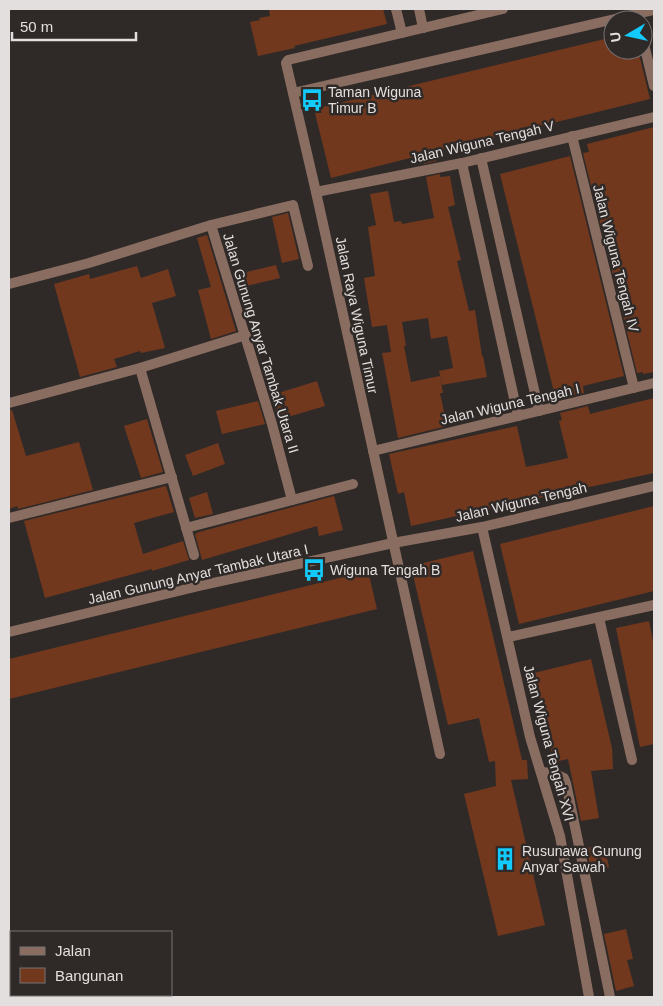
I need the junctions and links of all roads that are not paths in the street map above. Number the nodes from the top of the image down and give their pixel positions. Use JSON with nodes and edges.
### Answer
{"nodes":[{"id":1,"x":396,"y":9,"type":"edge"},
{"id":2,"x":419,"y":9,"type":"edge"},
{"id":3,"x":503,"y":9,"type":"edge"},
{"id":4,"x":603,"y":25,"type":"edge"},
{"id":5,"x":424,"y":28,"type":"junction"},
{"id":6,"x":402,"y":33,"type":"junction"},
{"id":7,"x":648,"y":60,"type":"edge"},
{"id":8,"x":654,"y":86,"type":"edge"},
{"id":9,"x":293,"y":93,"type":"junction"},
{"id":10,"x":654,"y":117,"type":"edge"},
{"id":11,"x":572,"y":136,"type":"junction"},
{"id":12,"x":481,"y":158,"type":"junction"},
{"id":13,"x":462,"y":163,"type":"junction"},
{"id":14,"x":316,"y":192,"type":"junction"},
{"id":15,"x":211,"y":224,"type":"junction"},
{"id":16,"x":308,"y":266,"type":"dead end"},
{"id":17,"x":9,"y":284,"type":"edge"},
{"id":18,"x":246,"y":335,"type":"junction"},
{"id":19,"x":140,"y":368,"type":"junction"},
{"id":20,"x":654,"y":383,"type":"edge"},
{"id":21,"x":634,"y":388,"type":"junction"},
{"id":22,"x":9,"y":404,"type":"edge"},
{"id":23,"x":539,"y":411,"type":"junction"},
{"id":24,"x":518,"y":416,"type":"junction"},
{"id":25,"x":373,"y":451,"type":"junction"},
{"id":26,"x":172,"y":477,"type":"junction"},
{"id":27,"x":353,"y":484,"type":"dead end"},
{"id":28,"x":654,"y":486,"type":"edge"},
{"id":29,"x":292,"y":500,"type":"junction"},
{"id":30,"x":9,"y":518,"type":"edge"},
{"id":31,"x":482,"y":527,"type":"junction"},
{"id":32,"x":186,"y":528,"type":"junction"},
{"id":33,"x":393,"y":544,"type":"junction"},
{"id":34,"x":194,"y":555,"type":"dead end"},
{"id":35,"x":654,"y":605,"type":"edge"},
{"id":36,"x":600,"y":618,"type":"junction"},
{"id":37,"x":9,"y":632,"type":"edge"},
{"id":38,"x":508,"y":637,"type":"junction"},
{"id":39,"x":440,"y":754,"type":"dead end"},
{"id":40,"x":632,"y":760,"type":"dead end"},
{"id":41,"x":541,"y":772,"type":"junction"},
{"id":42,"x":589,"y":997,"type":"edge"},
{"id":43,"x":610,"y":997,"type":"edge"}],
"edges":[{"from":1,"to":6,"type":"street"},
{"from":2,"to":5,"type":"street"},
{"from":3,"to":5,"type":"street","name":"Jalan Raya Wiguna Timur"},
{"from":4,"to":9,"type":"street"},
{"from":5,"to":6,"type":"street","name":"Jalan Raya Wiguna Timur"},
{"from":6,"to":9,"type":"street","name":"Jalan Raya Wiguna Timur"},
{"from":7,"to":8,"type":"street"},
{"from":9,"to":14,"type":"street","name":"Jalan Raya Wiguna Timur"},
{"from":10,"to":11,"type":"street","name":"Jalan Wiguna Tengah V"},
{"from":11,"to":12,"type":"street","name":"Jalan Wiguna Tengah V"},
{"from":11,"to":21,"type":"street","name":"Jalan Wiguna Tengah IV"},
{"from":12,"to":13,"type":"street","name":"Jalan Wiguna Tengah V"},
{"from":12,"to":23,"type":"street"},
{"from":13,"to":14,"type":"street","name":"Jalan Wiguna Tengah V"},
{"from":13,"to":24,"type":"street"},
{"from":14,"to":25,"type":"street","name":"Jalan Raya Wiguna Timur"},
{"from":15,"to":16,"type":"street"},
{"from":15,"to":17,"type":"street","name":"Jalan Gunung Anyar Tambak Utara II"},
{"from":15,"to":18,"type":"street","name":"Jalan Gunung Anyar Tambak Utara II"},
{"from":18,"to":19,"type":"street"},
{"from":18,"to":29,"type":"street","name":"Jalan Gunung Anyar Tambak Utara II"},
{"from":19,"to":22,"type":"street"},
{"from":19,"to":26,"type":"street"},
{"from":20,"to":21,"type":"street","name":"Jalan Wiguna Tengah I"},
{"from":21,"to":23,"type":"street","name":"Jalan Wiguna Tengah I"},
{"from":23,"to":24,"type":"street","name":"Jalan Wiguna Tengah I"},
{"from":24,"to":25,"type":"street","name":"Jalan Wiguna Tengah I"},
{"from":25,"to":33,"type":"street","name":"Jalan Raya Wiguna Timur"},
{"from":26,"to":30,"type":"street"},
{"from":26,"to":32,"type":"street"},
{"from":27,"to":29,"type":"street"},
{"from":28,"to":31,"type":"street","name":"Jalan Wiguna Tengah"},
{"from":29,"to":32,"type":"street"},
{"from":31,"to":33,"type":"street","name":"Jalan Wiguna Tengah"},
{"from":31,"to":38,"type":"street","name":"Jalan Wiguna Tengah XVI"},
{"from":32,"to":34,"type":"street"},
{"from":33,"to":37,"type":"street","name":"Jalan Gunung Anyar Tambak Utara I"},
{"from":33,"to":39,"type":"street"},
{"from":35,"to":36,"type":"street"},
{"from":36,"to":38,"type":"street"},
{"from":36,"to":40,"type":"street"},
{"from":38,"to":41,"type":"street","name":"Jalan Wiguna Tengah XVI"},
{"from":41,"to":42,"type":"street","name":"Jalan Wiguna Tengah XVI"},
{"from":41,"to":43,"type":"street"}]}
